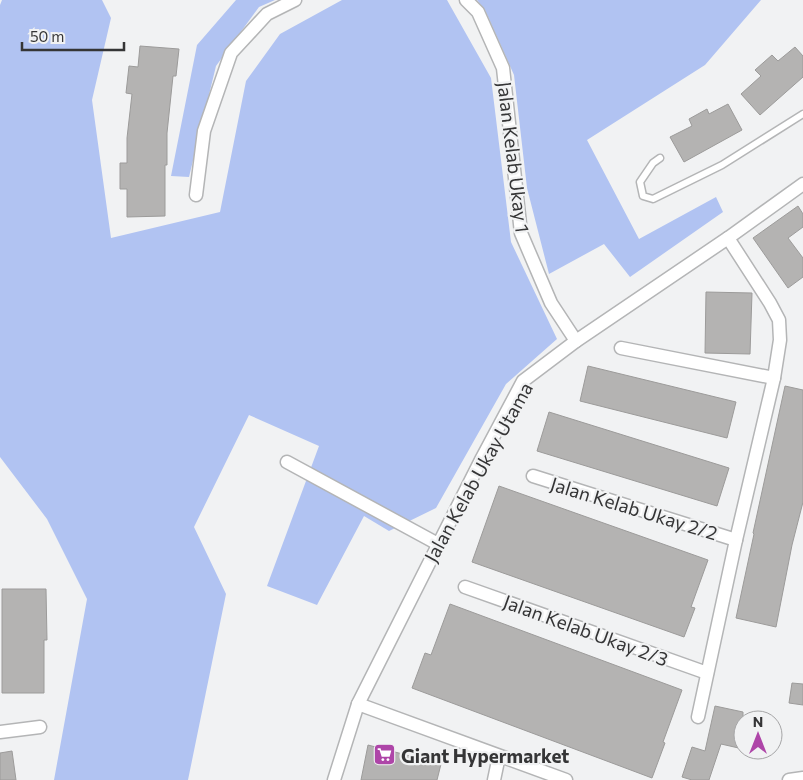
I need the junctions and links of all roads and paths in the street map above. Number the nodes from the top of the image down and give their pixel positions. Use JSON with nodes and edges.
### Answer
{"nodes":[{"id":1,"x":295,"y":0,"type":"edge"},
{"id":2,"x":466,"y":0,"type":"edge"},
{"id":3,"x":803,"y":114,"type":"edge"},
{"id":4,"x":660,"y":158,"type":"dead end"},
{"id":5,"x":803,"y":184,"type":"edge"},
{"id":6,"x":196,"y":195,"type":"dead end"},
{"id":7,"x":728,"y":238,"type":"junction"},
{"id":8,"x":576,"y":341,"type":"junction"},
{"id":9,"x":621,"y":348,"type":"dead end"},
{"id":10,"x":774,"y":378,"type":"junction"},
{"id":11,"x":287,"y":462,"type":"dead end"},
{"id":12,"x":533,"y":476,"type":"dead end"},
{"id":13,"x":736,"y":540,"type":"junction"},
{"id":14,"x":438,"y":544,"type":"junction"},
{"id":15,"x":465,"y":587,"type":"dead end"},
{"id":16,"x":707,"y":673,"type":"junction"},
{"id":17,"x":358,"y":704,"type":"junction"},
{"id":18,"x":698,"y":717,"type":"dead end"},
{"id":19,"x":40,"y":727,"type":"dead end"},
{"id":20,"x":0,"y":732,"type":"edge"},
{"id":21,"x":499,"y":756,"type":"junction"},
{"id":22,"x":803,"y":778,"type":"edge"},
{"id":23,"x":334,"y":780,"type":"edge"},
{"id":24,"x":494,"y":780,"type":"edge"},
{"id":25,"x":566,"y":780,"type":"edge"},
{"id":26,"x":789,"y":780,"type":"edge"}],
"edges":[{"from":1,"to":6,"type":"street"},
{"from":2,"to":8,"type":"street","name":"Jalan Kelab Ukay 1"},
{"from":3,"to":4,"type":"lane"},
{"from":5,"to":7,"type":"street","name":"Jalan Kelab Ukay Utama"},
{"from":7,"to":8,"type":"street","name":"Jalan Kelab Ukay Utama"},
{"from":7,"to":10,"type":"street"},
{"from":8,"to":14,"type":"street","name":"Jalan Kelab Ukay Utama"},
{"from":9,"to":10,"type":"street"},
{"from":10,"to":13,"type":"street"},
{"from":11,"to":14,"type":"street"},
{"from":12,"to":13,"type":"street","name":"Jalan Kelab Ukay 2/2"},
{"from":13,"to":16,"type":"street"},
{"from":14,"to":17,"type":"street","name":"Jalan Kelab Ukay Utama"},
{"from":15,"to":16,"type":"street","name":"Jalan Kelab Ukay 2/3"},
{"from":16,"to":18,"type":"street"},
{"from":17,"to":21,"type":"street"},
{"from":17,"to":23,"type":"street","name":"Jalan Kelab Ukay Utama"},
{"from":19,"to":20,"type":"street"},
{"from":21,"to":24,"type":"street"},
{"from":21,"to":25,"type":"street"},
{"from":22,"to":26,"type":"street"}]}
